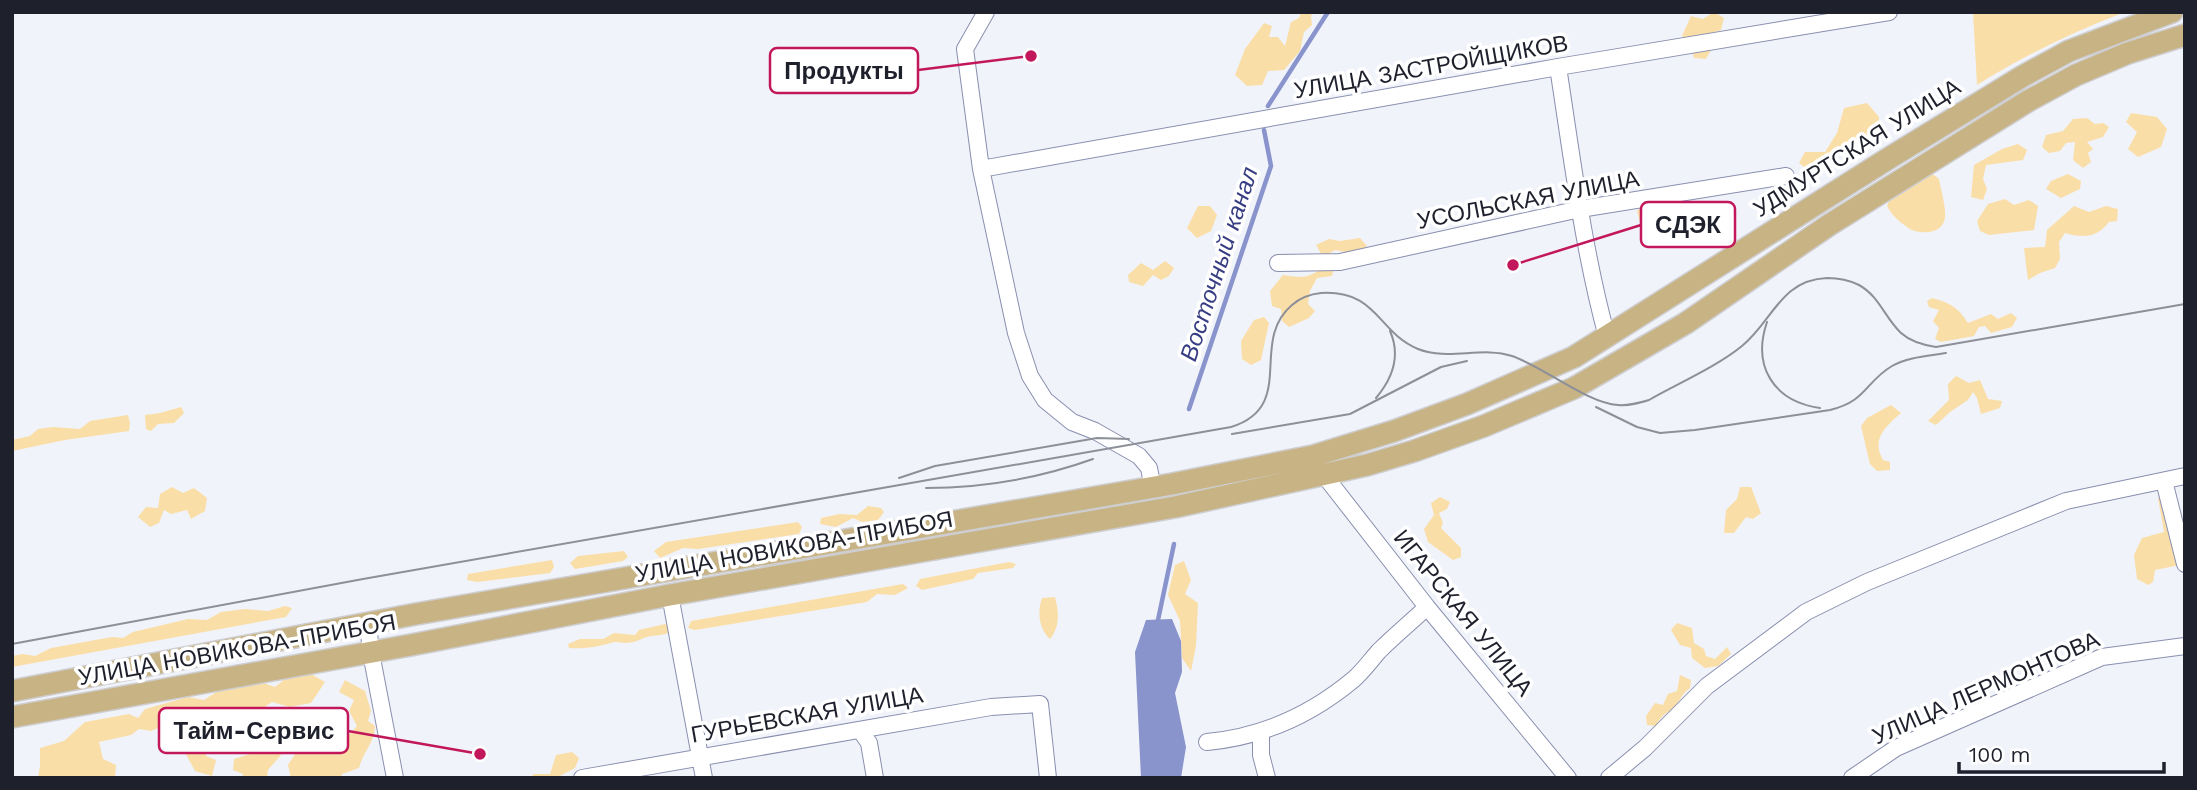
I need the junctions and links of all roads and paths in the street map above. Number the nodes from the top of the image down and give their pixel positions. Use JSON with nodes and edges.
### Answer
{"nodes":[{"id":1,"x":986,"y":12,"type":"edge"},
{"id":2,"x":1889,"y":12,"type":"edge"},
{"id":3,"x":2172,"y":12,"type":"edge"},
{"id":4,"x":2185,"y":35,"type":"edge"},
{"id":5,"x":1558,"y":67,"type":"junction"},
{"id":6,"x":981,"y":169,"type":"junction"},
{"id":7,"x":1786,"y":176,"type":"dead end"},
{"id":8,"x":1580,"y":209,"type":"junction"},
{"id":9,"x":1278,"y":262,"type":"dead end"},
{"id":10,"x":1607,"y":337,"type":"junction"},
{"id":11,"x":1543,"y":371,"type":"joint"},
{"id":12,"x":1325,"y":475,"type":"junction"},
{"id":13,"x":2185,"y":476,"type":"edge"},
{"id":14,"x":2164,"y":481,"type":"junction"},
{"id":15,"x":1153,"y":488,"type":"junction"},
{"id":16,"x":2185,"y":564,"type":"edge"},
{"id":17,"x":670,"y":595,"type":"junction"},
{"id":18,"x":1427,"y":607,"type":"junction"},
{"id":19,"x":368,"y":623,"type":"junction"},
{"id":20,"x":2185,"y":646,"type":"edge"},
{"id":21,"x":371,"y":653,"type":"junction"},
{"id":22,"x":12,"y":691,"type":"edge"},
{"id":23,"x":12,"y":717,"type":"edge"},
{"id":24,"x":860,"y":730,"type":"junction"},
{"id":25,"x":1261,"y":732,"type":"junction"},
{"id":26,"x":1207,"y":742,"type":"dead end"},
{"id":27,"x":700,"y":756,"type":"junction"},
{"id":28,"x":395,"y":778,"type":"edge"},
{"id":29,"x":582,"y":778,"type":"edge"},
{"id":30,"x":704,"y":778,"type":"edge"},
{"id":31,"x":876,"y":778,"type":"edge"},
{"id":32,"x":1048,"y":778,"type":"edge"},
{"id":33,"x":1267,"y":778,"type":"edge"},
{"id":34,"x":1568,"y":778,"type":"edge"},
{"id":35,"x":1609,"y":778,"type":"edge"},
{"id":36,"x":1852,"y":778,"type":"edge"}],
"edges":[{"from":1,"to":6,"type":"street"},
{"from":2,"to":5,"type":"street","name":"УЛИЦА ЗАСТРОЙЩИКОВ"},
{"from":3,"to":10,"type":"main road","name":"УДМУРТСКАЯ УЛИЦА"},
{"from":4,"to":12,"type":"main road","name":"УЛИЦА НОВИКОВА-ПРИБОЯ"},
{"from":5,"to":6,"type":"street","name":"УЛИЦА ЗАСТРОЙЩИКОВ"},
{"from":5,"to":8,"type":"street"},
{"from":6,"to":15,"type":"street"},
{"from":7,"to":8,"type":"street","name":"УСОЛЬСКАЯ УЛИЦА"},
{"from":8,"to":9,"type":"street","name":"УСОЛЬСКАЯ УЛИЦА"},
{"from":8,"to":10,"type":"street"},
{"from":10,"to":11,"type":"main road","name":"УДМУРТСКАЯ УЛИЦА"},
{"from":11,"to":15,"type":"main road","name":"УЛИЦА НОВИКОВА-ПРИБОЯ"},
{"from":12,"to":17,"type":"main road","name":"УЛИЦА НОВИКОВА-ПРИБОЯ"},
{"from":12,"to":18,"type":"street","name":"ИГАРСКАЯ УЛИЦА"},
{"from":13,"to":14,"type":"street"},
{"from":14,"to":16,"type":"street"},
{"from":14,"to":35,"type":"street"},
{"from":15,"to":19,"type":"main road","name":"УЛИЦА НОВИКОВА-ПРИБОЯ"},
{"from":17,"to":21,"type":"main road","name":"УЛИЦА НОВИКОВА-ПРИБОЯ"},
{"from":17,"to":27,"type":"street"},
{"from":18,"to":25,"type":"street"},
{"from":18,"to":34,"type":"street","name":"ИГАРСКАЯ УЛИЦА"},
{"from":19,"to":21,"type":"street"},
{"from":19,"to":22,"type":"main road","name":"УЛИЦА НОВИКОВА-ПРИБОЯ"},
{"from":20,"to":36,"type":"street","name":"УЛИЦА ЛЕРМОНТОВА"},
{"from":21,"to":23,"type":"main road","name":"УЛИЦА НОВИКОВА-ПРИБОЯ"},
{"from":21,"to":28,"type":"street"},
{"from":24,"to":27,"type":"street","name":"ГУРЬЕВСКАЯ УЛИЦА"},
{"from":24,"to":31,"type":"street"},
{"from":24,"to":32,"type":"street","name":"ГУРЬЕВСКАЯ УЛИЦА"},
{"from":25,"to":26,"type":"street"},
{"from":25,"to":33,"type":"street"},
{"from":27,"to":29,"type":"street","name":"ГУРЬЕВСКАЯ УЛИЦА"},
{"from":27,"to":30,"type":"street"}]}
